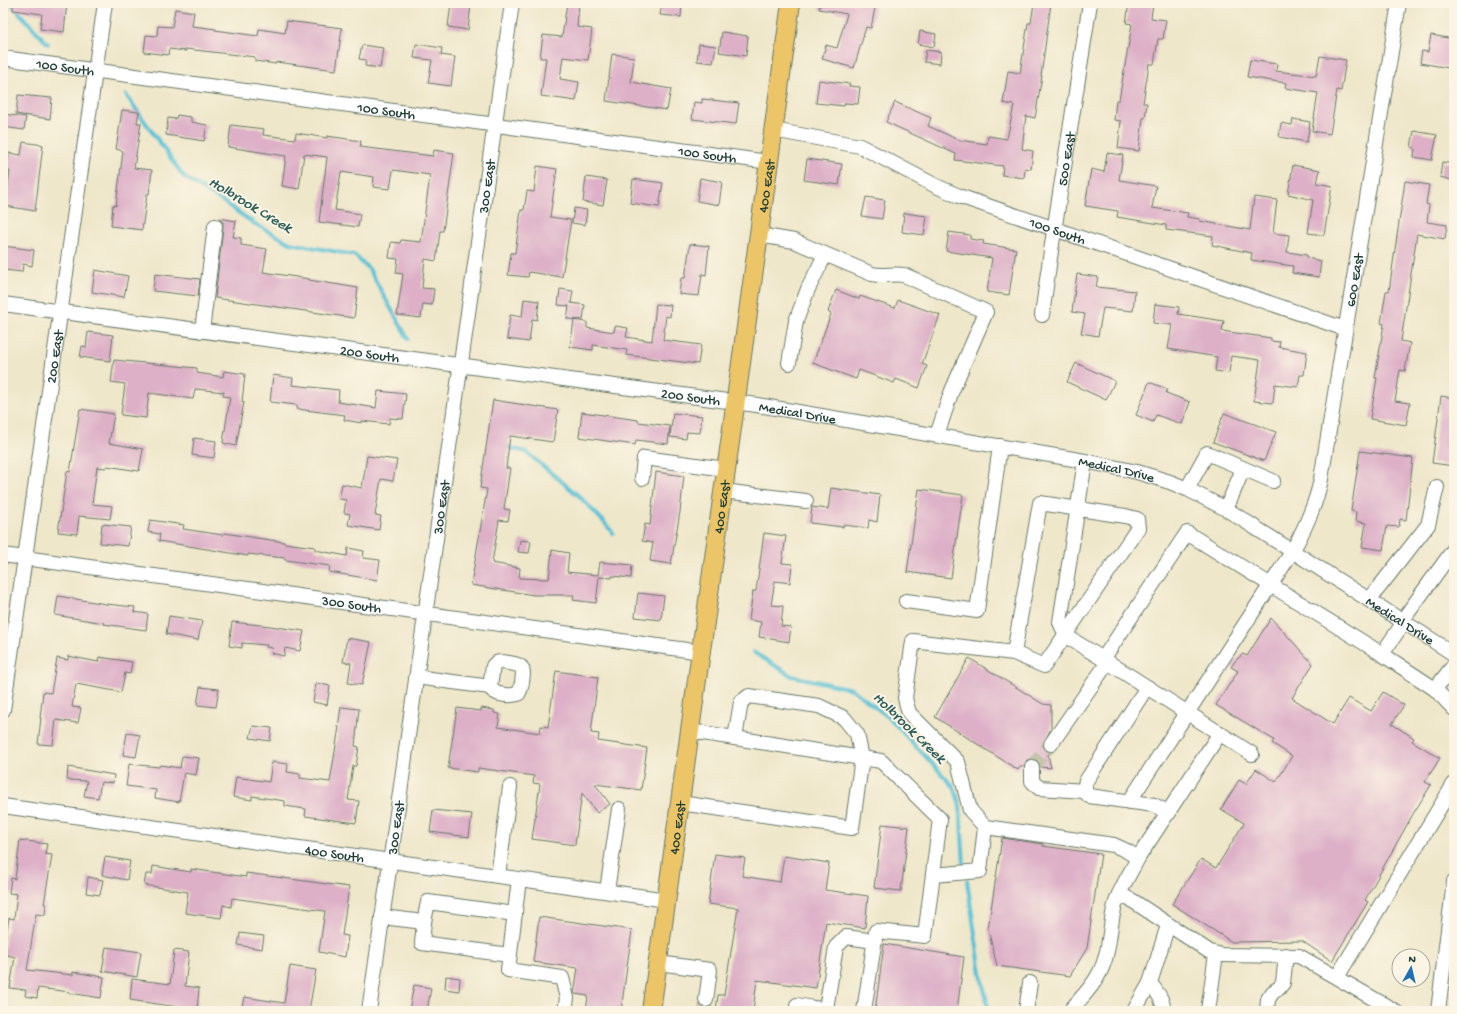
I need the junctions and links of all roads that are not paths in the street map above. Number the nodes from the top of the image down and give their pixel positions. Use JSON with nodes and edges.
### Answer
{"nodes":[{"id":1,"x":105,"y":3,"type":"edge"},
{"id":2,"x":512,"y":3,"type":"edge"},
{"id":3,"x":791,"y":3,"type":"edge"},
{"id":4,"x":1090,"y":3,"type":"edge"},
{"id":5,"x":1399,"y":3,"type":"edge"},
{"id":6,"x":3,"y":58,"type":"edge"},
{"id":7,"x":95,"y":71,"type":"junction"},
{"id":8,"x":494,"y":125,"type":"junction"},
{"id":9,"x":773,"y":130,"type":"junction"},
{"id":10,"x":769,"y":162,"type":"junction"},
{"id":11,"x":215,"y":226,"type":"dead end"},
{"id":12,"x":1054,"y":229,"type":"junction"},
{"id":13,"x":759,"y":235,"type":"junction"},
{"id":14,"x":825,"y":254,"type":"junction"},
{"id":15,"x":3,"y":304,"type":"edge"},
{"id":16,"x":60,"y":312,"type":"junction"},
{"id":17,"x":1042,"y":315,"type":"dead end"},
{"id":18,"x":1345,"y":329,"type":"junction"},
{"id":19,"x":202,"y":331,"type":"junction"},
{"id":20,"x":789,"y":362,"type":"dead end"},
{"id":21,"x":460,"y":365,"type":"junction"},
{"id":22,"x":736,"y":402,"type":"junction"},
{"id":23,"x":937,"y":435,"type":"junction"},
{"id":24,"x":1000,"y":446,"type":"junction"},
{"id":25,"x":1085,"y":461,"type":"junction"},
{"id":26,"x":726,"y":469,"type":"junction"},
{"id":27,"x":1243,"y":469,"type":"junction"},
{"id":28,"x":642,"y":478,"type":"dead end"},
{"id":29,"x":1273,"y":481,"type":"dead end"},
{"id":30,"x":1437,"y":487,"type":"dead end"},
{"id":31,"x":1187,"y":489,"type":"junction"},
{"id":32,"x":723,"y":491,"type":"junction"},
{"id":33,"x":806,"y":501,"type":"dead end"},
{"id":34,"x":1076,"y":508,"type":"junction"},
{"id":35,"x":1226,"y":509,"type":"junction"},
{"id":36,"x":1454,"y":549,"type":"edge"},
{"id":37,"x":1292,"y":552,"type":"junction"},
{"id":38,"x":3,"y":555,"type":"edge"},
{"id":39,"x":25,"y":558,"type":"junction"},
{"id":40,"x":1271,"y":585,"type":"junction"},
{"id":41,"x":1369,"y":600,"type":"junction"},
{"id":42,"x":906,"y":601,"type":"dead end"},
{"id":43,"x":425,"y":614,"type":"junction"},
{"id":44,"x":1403,"y":622,"type":"junction"},
{"id":45,"x":1066,"y":636,"type":"junction"},
{"id":46,"x":701,"y":652,"type":"junction"},
{"id":47,"x":1014,"y":653,"type":"junction"},
{"id":48,"x":1382,"y":654,"type":"junction"},
{"id":49,"x":1454,"y":654,"type":"edge"},
{"id":50,"x":1105,"y":661,"type":"junction"},
{"id":51,"x":1454,"y":665,"type":"edge"},
{"id":52,"x":416,"y":677,"type":"junction"},
{"id":53,"x":490,"y":687,"type":"dead end"},
{"id":54,"x":1147,"y":687,"type":"junction"},
{"id":55,"x":1435,"y":689,"type":"junction"},
{"id":56,"x":1454,"y":709,"type":"edge"},
{"id":57,"x":3,"y":710,"type":"edge"},
{"id":58,"x":1187,"y":712,"type":"junction"},
{"id":59,"x":690,"y":731,"type":"junction"},
{"id":60,"x":1220,"y":733,"type":"junction"},
{"id":61,"x":735,"y":738,"type":"junction"},
{"id":62,"x":1051,"y":744,"type":"tunnel mouth"},
{"id":63,"x":1252,"y":754,"type":"dead end"},
{"id":64,"x":862,"y":758,"type":"junction"},
{"id":65,"x":1032,"y":767,"type":"dead end"},
{"id":66,"x":1454,"y":784,"type":"edge"},
{"id":67,"x":510,"y":787,"type":"dead end"},
{"id":68,"x":1085,"y":791,"type":"junction"},
{"id":69,"x":1129,"y":802,"type":"junction"},
{"id":70,"x":680,"y":803,"type":"junction"},
{"id":71,"x":3,"y":806,"type":"edge"},
{"id":72,"x":619,"y":809,"type":"dead end"},
{"id":73,"x":1169,"y":813,"type":"junction"},
{"id":74,"x":985,"y":827,"type":"junction"},
{"id":75,"x":1138,"y":858,"type":"junction"},
{"id":76,"x":390,"y":860,"type":"junction"},
{"id":77,"x":933,"y":875,"type":"junction"},
{"id":78,"x":498,"y":876,"type":"junction"},
{"id":79,"x":519,"y":879,"type":"junction"},
{"id":80,"x":1454,"y":881,"type":"edge"},
{"id":81,"x":607,"y":891,"type":"junction"},
{"id":82,"x":1119,"y":894,"type":"junction"},
{"id":83,"x":667,"y":900,"type":"junction"},
{"id":84,"x":515,"y":914,"type":"junction"},
{"id":85,"x":382,"y":916,"type":"junction"},
{"id":86,"x":424,"y":922,"type":"junction"},
{"id":87,"x":1168,"y":925,"type":"junction"},
{"id":88,"x":874,"y":941,"type":"junction"},
{"id":89,"x":1216,"y":954,"type":"junction"},
{"id":90,"x":509,"y":955,"type":"junction"},
{"id":91,"x":1286,"y":955,"type":"junction"},
{"id":92,"x":658,"y":963,"type":"junction"},
{"id":93,"x":1337,"y":976,"type":"junction"},
{"id":94,"x":1030,"y":983,"type":"dead end"},
{"id":95,"x":1150,"y":983,"type":"junction"},
{"id":96,"x":706,"y":1000,"type":"tunnel mouth"},
{"id":97,"x":798,"y":1004,"type":"dead end"},
{"id":98,"x":566,"y":1005,"type":"edge"},
{"id":99,"x":369,"y":1011,"type":"edge"},
{"id":100,"x":651,"y":1011,"type":"edge"},
{"id":101,"x":864,"y":1011,"type":"edge"},
{"id":102,"x":1026,"y":1011,"type":"edge"},
{"id":103,"x":1070,"y":1011,"type":"edge"},
{"id":104,"x":1134,"y":1011,"type":"edge"},
{"id":105,"x":1164,"y":1011,"type":"edge"},
{"id":106,"x":1208,"y":1011,"type":"edge"},
{"id":107,"x":1266,"y":1011,"type":"edge"},
{"id":108,"x":1395,"y":1011,"type":"edge"},
{"id":109,"x":1438,"y":1011,"type":"edge"}],
"edges":[{"from":1,"to":7,"type":"street","name":"200 East"},
{"from":2,"to":8,"type":"street","name":"300 East"},
{"from":3,"to":9,"type":"main road","name":"400 East"},
{"from":4,"to":12,"type":"street","name":"500 East"},
{"from":5,"to":18,"type":"street","name":"600 East"},
{"from":6,"to":7,"type":"street","name":"100 South"},
{"from":7,"to":8,"type":"street","name":"100 South"},
{"from":7,"to":16,"type":"street","name":"200 East"},
{"from":8,"to":10,"type":"street","name":"100 South"},
{"from":8,"to":21,"type":"street","name":"300 East"},
{"from":9,"to":10,"type":"main road","name":"400 East"},
{"from":9,"to":12,"type":"street","name":"100 South"},
{"from":10,"to":13,"type":"main road","name":"400 East"},
{"from":11,"to":19,"type":"street"},
{"from":12,"to":17,"type":"street","name":"500 East"},
{"from":12,"to":18,"type":"street","name":"100 South"},
{"from":13,"to":14,"type":"street"},
{"from":13,"to":22,"type":"main road","name":"400 East"},
{"from":14,"to":20,"type":"street"},
{"from":14,"to":23,"type":"street"},
{"from":15,"to":16,"type":"street","name":"200 South"},
{"from":16,"to":19,"type":"street","name":"200 South"},
{"from":16,"to":39,"type":"street","name":"200 East"},
{"from":18,"to":37,"type":"street","name":"600 East"},
{"from":19,"to":21,"type":"street","name":"200 South"},
{"from":21,"to":22,"type":"street","name":"200 South"},
{"from":21,"to":43,"type":"street","name":"300 East"},
{"from":22,"to":23,"type":"street","name":"Medical Drive"},
{"from":22,"to":26,"type":"main road","name":"400 East"},
{"from":23,"to":24,"type":"street","name":"Medical Drive"},
{"from":24,"to":25,"type":"street","name":"Medical Drive"},
{"from":24,"to":42,"type":"street"},
{"from":25,"to":31,"type":"street","name":"Medical Drive"},
{"from":25,"to":34,"type":"street"},
{"from":26,"to":28,"type":"street"},
{"from":26,"to":32,"type":"main road","name":"400 East"},
{"from":27,"to":29,"type":"street"},
{"from":27,"to":31,"type":"street"},
{"from":27,"to":35,"type":"street"},
{"from":30,"to":41,"type":"street"},
{"from":31,"to":35,"type":"street","name":"Medical Drive"},
{"from":32,"to":33,"type":"street"},
{"from":32,"to":46,"type":"main road","name":"400 East"},
{"from":34,"to":45,"type":"street"},
{"from":34,"to":45,"type":"street"},
{"from":34,"to":47,"type":"street"},
{"from":35,"to":37,"type":"street","name":"Medical Drive"},
{"from":36,"to":44,"type":"street"},
{"from":37,"to":40,"type":"street","name":"600 East"},
{"from":37,"to":41,"type":"street","name":"Medical Drive"},
{"from":38,"to":39,"type":"street","name":"300 South"},
{"from":39,"to":43,"type":"street","name":"300 South"},
{"from":39,"to":57,"type":"street","name":"200 East"},
{"from":40,"to":48,"type":"street"},
{"from":40,"to":50,"type":"street"},
{"from":40,"to":58,"type":"street","name":"600 East"},
{"from":41,"to":44,"type":"street","name":"Medical Drive"},
{"from":43,"to":46,"type":"street","name":"300 South"},
{"from":43,"to":52,"type":"street","name":"300 East"},
{"from":44,"to":48,"type":"street"},
{"from":44,"to":49,"type":"street","name":"Medical Drive"},
{"from":45,"to":47,"type":"street"},
{"from":45,"to":50,"type":"street"},
{"from":46,"to":59,"type":"main road","name":"400 East"},
{"from":47,"to":74,"type":"street"},
{"from":48,"to":55,"type":"street"},
{"from":50,"to":54,"type":"street"},
{"from":50,"to":62,"type":"street"},
{"from":51,"to":55,"type":"street"},
{"from":52,"to":53,"type":"street"},
{"from":52,"to":76,"type":"street","name":"300 East"},
{"from":54,"to":58,"type":"street"},
{"from":54,"to":68,"type":"street"},
{"from":55,"to":56,"type":"street"},
{"from":58,"to":60,"type":"street"},
{"from":58,"to":69,"type":"street","name":"600 East"},
{"from":59,"to":61,"type":"street"},
{"from":59,"to":70,"type":"main road","name":"400 East"},
{"from":60,"to":63,"type":"street"},
{"from":60,"to":73,"type":"street"},
{"from":61,"to":64,"type":"street"},
{"from":61,"to":64,"type":"street"},
{"from":64,"to":70,"type":"street"},
{"from":64,"to":77,"type":"street"},
{"from":65,"to":68,"type":"street"},
{"from":66,"to":93,"type":"street"},
{"from":67,"to":78,"type":"street"},
{"from":68,"to":69,"type":"street"},
{"from":69,"to":73,"type":"street"},
{"from":70,"to":83,"type":"main road","name":"400 East"},
{"from":71,"to":76,"type":"street","name":"400 South"},
{"from":72,"to":81,"type":"street"},
{"from":73,"to":75,"type":"street"},
{"from":74,"to":75,"type":"street"},
{"from":74,"to":77,"type":"street"},
{"from":75,"to":82,"type":"street"},
{"from":76,"to":78,"type":"street","name":"400 South"},
{"from":76,"to":85,"type":"street","name":"300 East"},
{"from":77,"to":88,"type":"street"},
{"from":78,"to":79,"type":"street","name":"400 South"},
{"from":79,"to":81,"type":"street","name":"400 South"},
{"from":79,"to":84,"type":"street"},
{"from":80,"to":109,"type":"street"},
{"from":81,"to":83,"type":"street","name":"400 South"},
{"from":82,"to":87,"type":"street"},
{"from":82,"to":103,"type":"street"},
{"from":83,"to":92,"type":"main road","name":"400 East"},
{"from":84,"to":86,"type":"street"},
{"from":84,"to":90,"type":"street"},
{"from":85,"to":86,"type":"street"},
{"from":85,"to":99,"type":"street","name":"300 East"},
{"from":86,"to":90,"type":"street"},
{"from":87,"to":89,"type":"street"},
{"from":87,"to":95,"type":"street"},
{"from":88,"to":97,"type":"street"},
{"from":88,"to":101,"type":"street"},
{"from":89,"to":91,"type":"street"},
{"from":89,"to":106,"type":"street"},
{"from":90,"to":98,"type":"street"},
{"from":91,"to":93,"type":"street"},
{"from":91,"to":107,"type":"street"},
{"from":92,"to":96,"type":"street"},
{"from":92,"to":100,"type":"main road","name":"400 East"},
{"from":93,"to":108,"type":"street"},
{"from":94,"to":102,"type":"street"},
{"from":95,"to":104,"type":"street"},
{"from":95,"to":105,"type":"street"}]}
